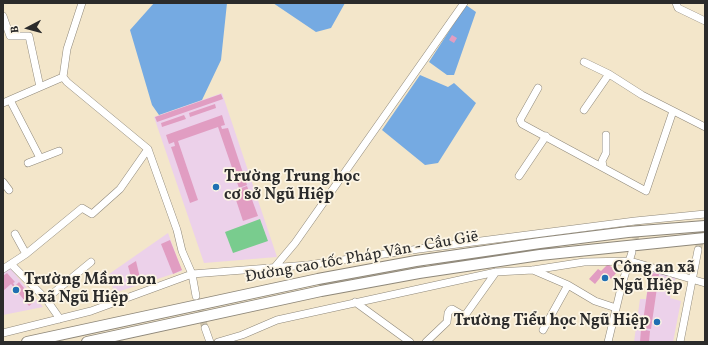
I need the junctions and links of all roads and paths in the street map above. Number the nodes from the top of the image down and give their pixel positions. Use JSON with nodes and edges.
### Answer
{"nodes":[{"id":1,"x":82,"y":3,"type":"edge"},
{"id":2,"x":464,"y":3,"type":"edge"},
{"id":3,"x":676,"y":3,"type":"edge"},
{"id":4,"x":3,"y":16,"type":"edge"},
{"id":5,"x":705,"y":21,"type":"edge"},
{"id":6,"x":5,"y":26,"type":"edge"},
{"id":7,"x":584,"y":62,"type":"dead end"},
{"id":8,"x":609,"y":74,"type":"junction"},
{"id":9,"x":63,"y":77,"type":"junction"},
{"id":10,"x":40,"y":87,"type":"junction"},
{"id":11,"x":538,"y":88,"type":"dead end"},
{"id":12,"x":7,"y":101,"type":"edge"},
{"id":13,"x":584,"y":110,"type":"dead end"},
{"id":14,"x":673,"y":111,"type":"junction"},
{"id":15,"x":705,"y":127,"type":"edge"},
{"id":16,"x":606,"y":135,"type":"dead end"},
{"id":17,"x":546,"y":136,"type":"junction"},
{"id":18,"x":148,"y":149,"type":"junction"},
{"id":19,"x":59,"y":151,"type":"dead end"},
{"id":20,"x":40,"y":158,"type":"junction"},
{"id":21,"x":28,"y":164,"type":"dead end"},
{"id":22,"x":603,"y":166,"type":"junction"},
{"id":23,"x":519,"y":176,"type":"dead end"},
{"id":24,"x":3,"y":182,"type":"edge"},
{"id":25,"x":9,"y":190,"type":"dead end"},
{"id":26,"x":705,"y":214,"type":"edge"},
{"id":27,"x":705,"y":226,"type":"edge"},
{"id":28,"x":15,"y":234,"type":"dead end"},
{"id":29,"x":705,"y":238,"type":"edge"},
{"id":30,"x":699,"y":250,"type":"tunnel mouth"},
{"id":31,"x":632,"y":252,"type":"tunnel mouth"},
{"id":32,"x":26,"y":254,"type":"junction"},
{"id":33,"x":91,"y":262,"type":"dead end"},
{"id":34,"x":630,"y":262,"type":"junction"},
{"id":35,"x":11,"y":264,"type":"junction"},
{"id":36,"x":274,"y":268,"type":"junction"},
{"id":37,"x":3,"y":269,"type":"edge"},
{"id":38,"x":533,"y":270,"type":"junction"},
{"id":39,"x":496,"y":272,"type":"junction"},
{"id":40,"x":192,"y":274,"type":"junction"},
{"id":41,"x":693,"y":280,"type":"junction"},
{"id":42,"x":705,"y":283,"type":"edge"},
{"id":43,"x":568,"y":285,"type":"junction"},
{"id":44,"x":196,"y":296,"type":"tunnel mouth"},
{"id":45,"x":46,"y":299,"type":"junction"},
{"id":46,"x":355,"y":302,"type":"junction"},
{"id":47,"x":616,"y":308,"type":"junction"},
{"id":48,"x":60,"y":319,"type":"junction"},
{"id":49,"x":205,"y":328,"type":"tunnel mouth"},
{"id":50,"x":543,"y":330,"type":"dead end"},
{"id":51,"x":3,"y":333,"type":"edge"},
{"id":52,"x":27,"y":342,"type":"edge"},
{"id":53,"x":87,"y":342,"type":"edge"},
{"id":54,"x":210,"y":342,"type":"edge"},
{"id":55,"x":218,"y":342,"type":"edge"},
{"id":56,"x":410,"y":342,"type":"edge"},
{"id":57,"x":426,"y":342,"type":"edge"},
{"id":58,"x":608,"y":342,"type":"edge"},
{"id":59,"x":680,"y":342,"type":"edge"}],
"edges":[{"from":1,"to":9,"type":"street"},
{"from":2,"to":36,"type":"street"},
{"from":3,"to":5,"type":"street"},
{"from":4,"to":6,"type":"street"},
{"from":6,"to":10,"type":"street"},
{"from":7,"to":8,"type":"street"},
{"from":8,"to":13,"type":"street"},
{"from":8,"to":14,"type":"street"},
{"from":9,"to":10,"type":"street"},
{"from":9,"to":18,"type":"street"},
{"from":10,"to":12,"type":"street"},
{"from":11,"to":17,"type":"street"},
{"from":12,"to":20,"type":"street"},
{"from":14,"to":15,"type":"street"},
{"from":14,"to":22,"type":"street"},
{"from":16,"to":22,"type":"street"},
{"from":17,"to":22,"type":"street"},
{"from":17,"to":23,"type":"street"},
{"from":18,"to":32,"type":"street"},
{"from":18,"to":40,"type":"street"},
{"from":19,"to":20,"type":"street"},
{"from":20,"to":21,"type":"street"},
{"from":24,"to":25,"type":"street"},
{"from":26,"to":36,"type":"street"},
{"from":27,"to":52,"type":"highway","name":"Đường cao tốc Pháp Vân - Cầu Giẽ"},
{"from":28,"to":32,"type":"street"},
{"from":29,"to":53,"type":"highway","name":"Đường cao tốc Pháp Vân - Cầu Giẽ"},
{"from":30,"to":41,"type":"street"},
{"from":31,"to":34,"type":"street"},
{"from":32,"to":35,"type":"street"},
{"from":33,"to":45,"type":"street"},
{"from":34,"to":38,"type":"street"},
{"from":34,"to":41,"type":"street"},
{"from":34,"to":47,"type":"street"},
{"from":35,"to":37,"type":"street"},
{"from":35,"to":45,"type":"street"},
{"from":36,"to":40,"type":"street"},
{"from":38,"to":39,"type":"street"},
{"from":38,"to":43,"type":"street"},
{"from":39,"to":46,"type":"street"},
{"from":39,"to":57,"type":"street"},
{"from":40,"to":44,"type":"street"},
{"from":40,"to":48,"type":"street"},
{"from":41,"to":42,"type":"street"},
{"from":41,"to":59,"type":"street"},
{"from":43,"to":47,"type":"street"},
{"from":43,"to":50,"type":"street"},
{"from":45,"to":48,"type":"street"},
{"from":46,"to":55,"type":"street"},
{"from":46,"to":56,"type":"street"},
{"from":47,"to":58,"type":"street"},
{"from":48,"to":51,"type":"street"},
{"from":49,"to":54,"type":"street"}]}
